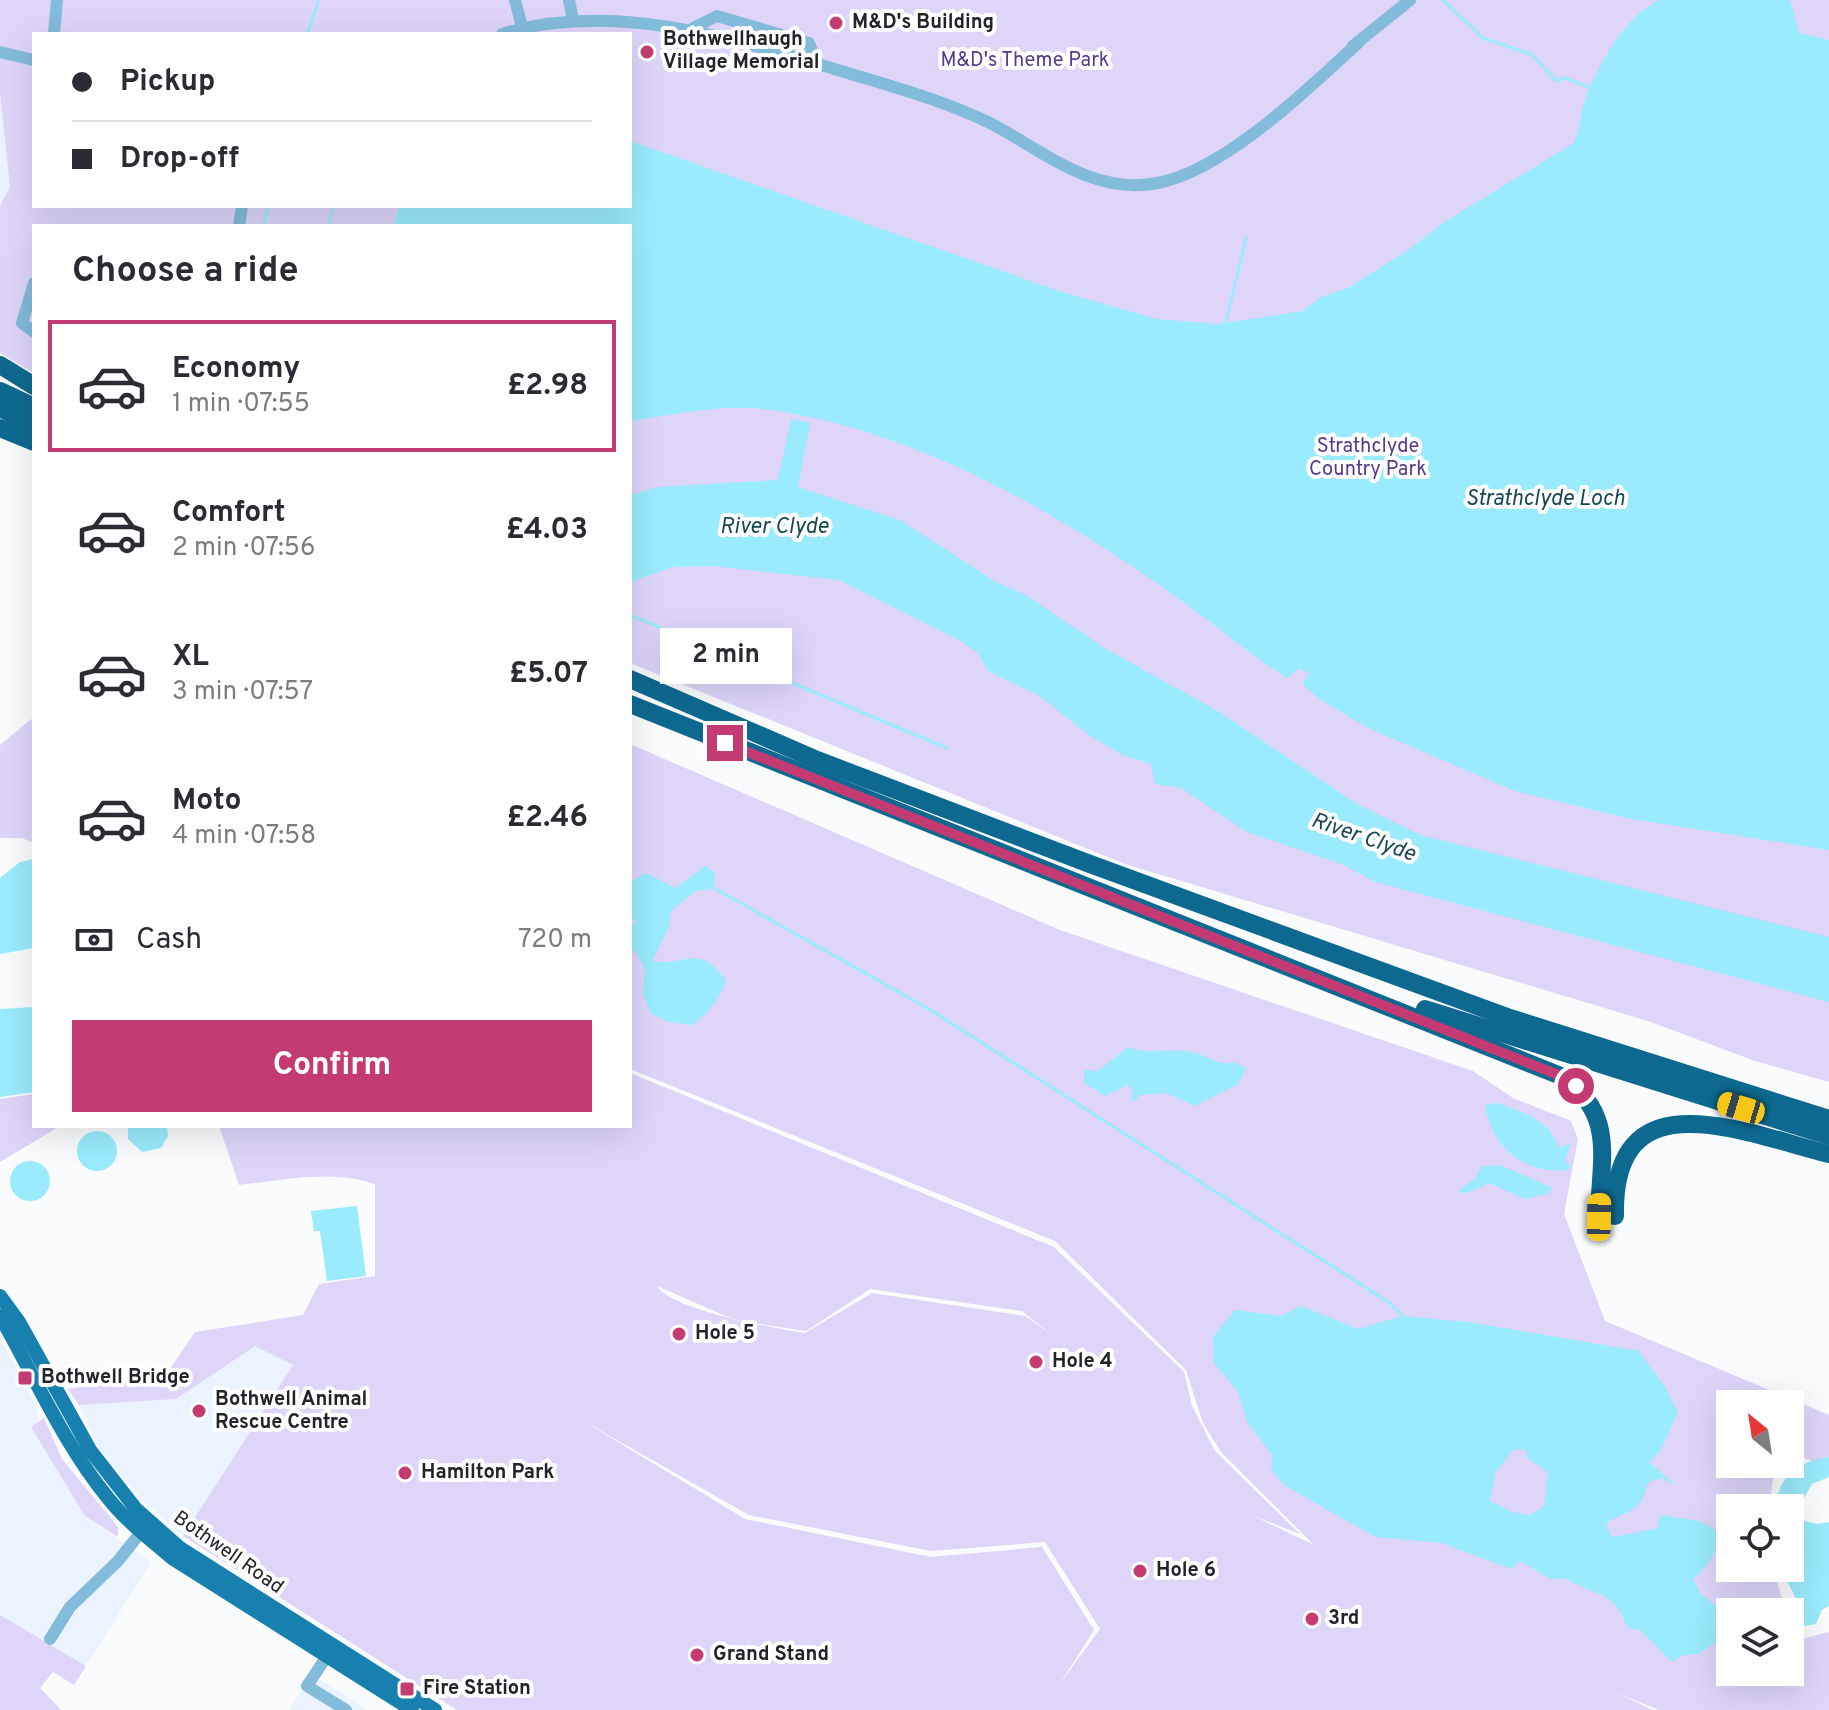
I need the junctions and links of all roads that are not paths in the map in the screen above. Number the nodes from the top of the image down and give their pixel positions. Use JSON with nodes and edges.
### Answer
{"nodes":[{"id":1,"x":57,"y":0,"type":"edge"},
{"id":2,"x":515,"y":0,"type":"edge"},
{"id":3,"x":569,"y":0,"type":"edge"},
{"id":4,"x":1410,"y":0,"type":"edge"},
{"id":5,"x":573,"y":20,"type":"junction"},
{"id":6,"x":522,"y":27,"type":"junction"},
{"id":7,"x":54,"y":32,"type":"edge"},
{"id":8,"x":508,"y":32,"type":"edge"},
{"id":9,"x":1359,"y":42,"type":"junction"},
{"id":10,"x":0,"y":52,"type":"edge"},
{"id":11,"x":32,"y":60,"type":"edge"},
{"id":12,"x":1200,"y":168,"type":"junction"},
{"id":13,"x":32,"y":290,"type":"edge"},
{"id":14,"x":32,"y":330,"type":"edge"},
{"id":15,"x":0,"y":365,"type":"edge"},
{"id":16,"x":32,"y":385,"type":"edge"},
{"id":17,"x":0,"y":391,"type":"edge"},
{"id":18,"x":32,"y":406,"type":"edge"},
{"id":19,"x":0,"y":408,"type":"edge"},
{"id":20,"x":32,"y":424,"type":"edge"},
{"id":21,"x":0,"y":428,"type":"edge"},
{"id":22,"x":32,"y":441,"type":"edge"},
{"id":23,"x":632,"y":680,"type":"edge"},
{"id":24,"x":632,"y":705,"type":"edge"},
{"id":25,"x":1300,"y":970,"type":"junction"},
{"id":26,"x":1829,"y":1119,"type":"edge"},
{"id":27,"x":1829,"y":1136,"type":"edge"},
{"id":28,"x":1829,"y":1154,"type":"edge"},
{"id":29,"x":0,"y":1296,"type":"edge"},
{"id":30,"x":0,"y":1316,"type":"edge"},
{"id":31,"x":141,"y":1532,"type":"junction"},
{"id":32,"x":50,"y":1639,"type":"dead end"},
{"id":33,"x":327,"y":1656,"type":"junction"},
{"id":34,"x":346,"y":1710,"type":"edge"},
{"id":35,"x":412,"y":1710,"type":"edge"},
{"id":36,"x":435,"y":1710,"type":"edge"}],
"edges":[{"from":1,"to":7,"type":"street"},
{"from":2,"to":6,"type":"street"},
{"from":3,"to":5,"type":"street"},
{"from":4,"to":9,"type":"street"},
{"from":5,"to":6,"type":"street"},
{"from":5,"to":12,"type":"street"},
{"from":6,"to":8,"type":"street"},
{"from":9,"to":12,"type":"street"},
{"from":9,"to":12,"type":"street"},
{"from":10,"to":11,"type":"street"},
{"from":13,"to":14,"type":"street"},
{"from":15,"to":16,"type":"highway"},
{"from":17,"to":18,"type":"highway"},
{"from":19,"to":20,"type":"highway"},
{"from":21,"to":22,"type":"highway"},
{"from":23,"to":26,"type":"highway"},
{"from":24,"to":25,"type":"highway"},
{"from":25,"to":27,"type":"highway"},
{"from":25,"to":28,"type":"highway"},
{"from":29,"to":36,"type":"main road","name":"Bothwell Road"},
{"from":30,"to":31,"type":"main road","name":"Bothwell Road"},
{"from":31,"to":32,"type":"street"},
{"from":31,"to":33,"type":"main road","name":"Bothwell Road"},
{"from":33,"to":34,"type":"street"},
{"from":33,"to":35,"type":"main road","name":"Bothwell Road"}]}
